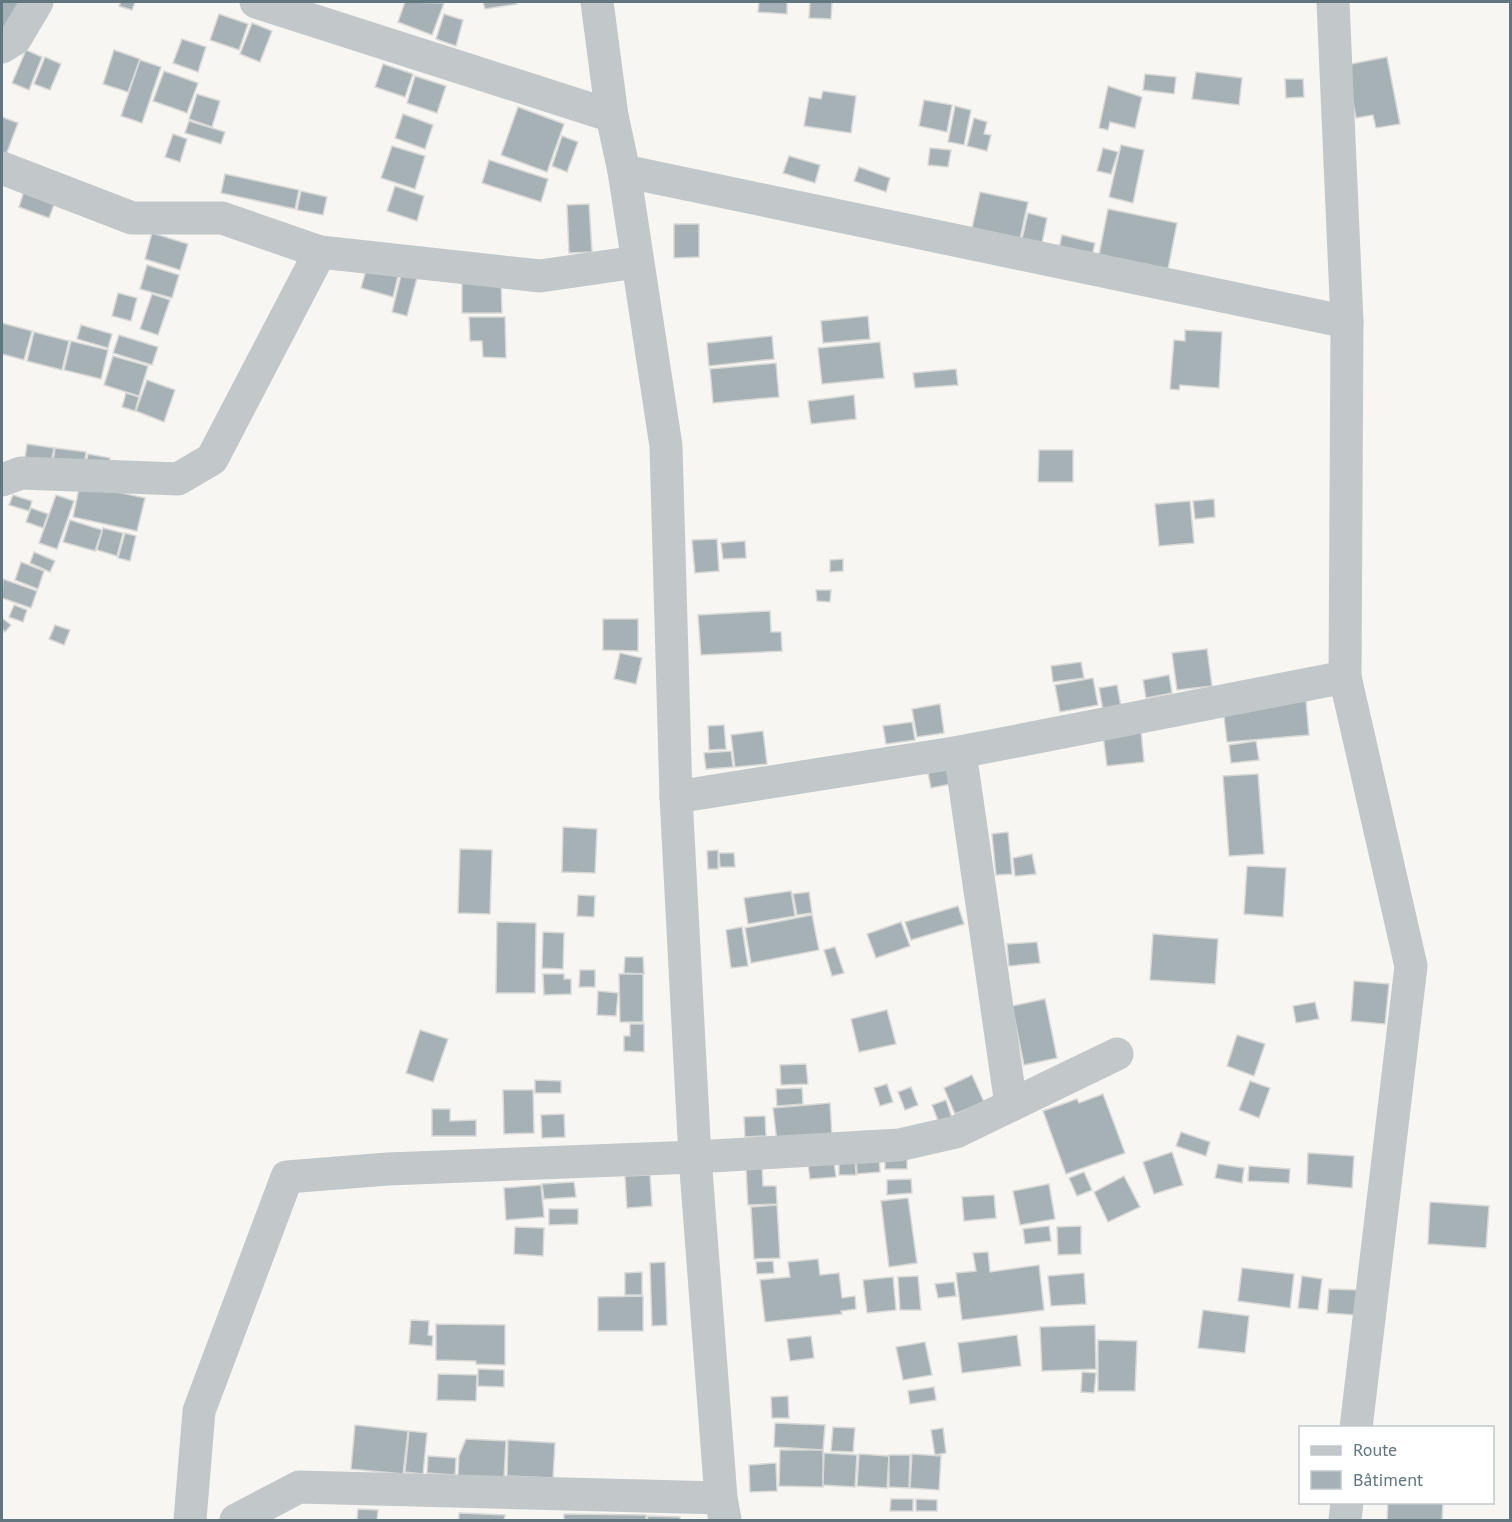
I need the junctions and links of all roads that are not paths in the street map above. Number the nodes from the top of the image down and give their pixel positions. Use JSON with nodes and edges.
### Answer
{"nodes":[{"id":1,"x":37,"y":2,"type":"edge"},
{"id":2,"x":256,"y":2,"type":"edge"},
{"id":3,"x":597,"y":2,"type":"edge"},
{"id":4,"x":1333,"y":2,"type":"edge"},
{"id":5,"x":2,"y":47,"type":"edge"},
{"id":6,"x":612,"y":116,"type":"junction"},
{"id":7,"x":2,"y":168,"type":"edge"},
{"id":8,"x":624,"y":171,"type":"junction"},
{"id":9,"x":320,"y":252,"type":"junction"},
{"id":10,"x":637,"y":262,"type":"junction"},
{"id":11,"x":1347,"y":322,"type":"junction"},
{"id":12,"x":2,"y":480,"type":"edge"},
{"id":13,"x":1345,"y":677,"type":"junction"},
{"id":14,"x":960,"y":752,"type":"junction"},
{"id":15,"x":675,"y":797,"type":"junction"},
{"id":16,"x":1117,"y":1054,"type":"dead end"},
{"id":17,"x":1011,"y":1105,"type":"junction"},
{"id":18,"x":695,"y":1157,"type":"junction"},
{"id":19,"x":1356,"y":1426,"type":"edge"},
{"id":20,"x":1347,"y":1504,"type":"edge"},
{"id":21,"x":723,"y":1509,"type":"edge"},
{"id":22,"x":190,"y":1521,"type":"edge"},
{"id":23,"x":236,"y":1521,"type":"edge"},
{"id":24,"x":1345,"y":1521,"type":"edge"}],
"edges":[{"from":1,"to":5,"type":"street"},
{"from":2,"to":6,"type":"street"},
{"from":3,"to":6,"type":"street"},
{"from":4,"to":11,"type":"street"},
{"from":6,"to":8,"type":"street"},
{"from":7,"to":9,"type":"street"},
{"from":8,"to":10,"type":"street"},
{"from":8,"to":11,"type":"street"},
{"from":9,"to":10,"type":"street"},
{"from":9,"to":12,"type":"street"},
{"from":10,"to":15,"type":"street"},
{"from":11,"to":13,"type":"street"},
{"from":13,"to":14,"type":"street"},
{"from":13,"to":19,"type":"street"},
{"from":14,"to":15,"type":"street"},
{"from":14,"to":17,"type":"street"},
{"from":15,"to":18,"type":"street"},
{"from":16,"to":17,"type":"street"},
{"from":17,"to":18,"type":"street"},
{"from":18,"to":21,"type":"street"},
{"from":18,"to":22,"type":"street"},
{"from":20,"to":24,"type":"street"},
{"from":21,"to":23,"type":"street"}]}
